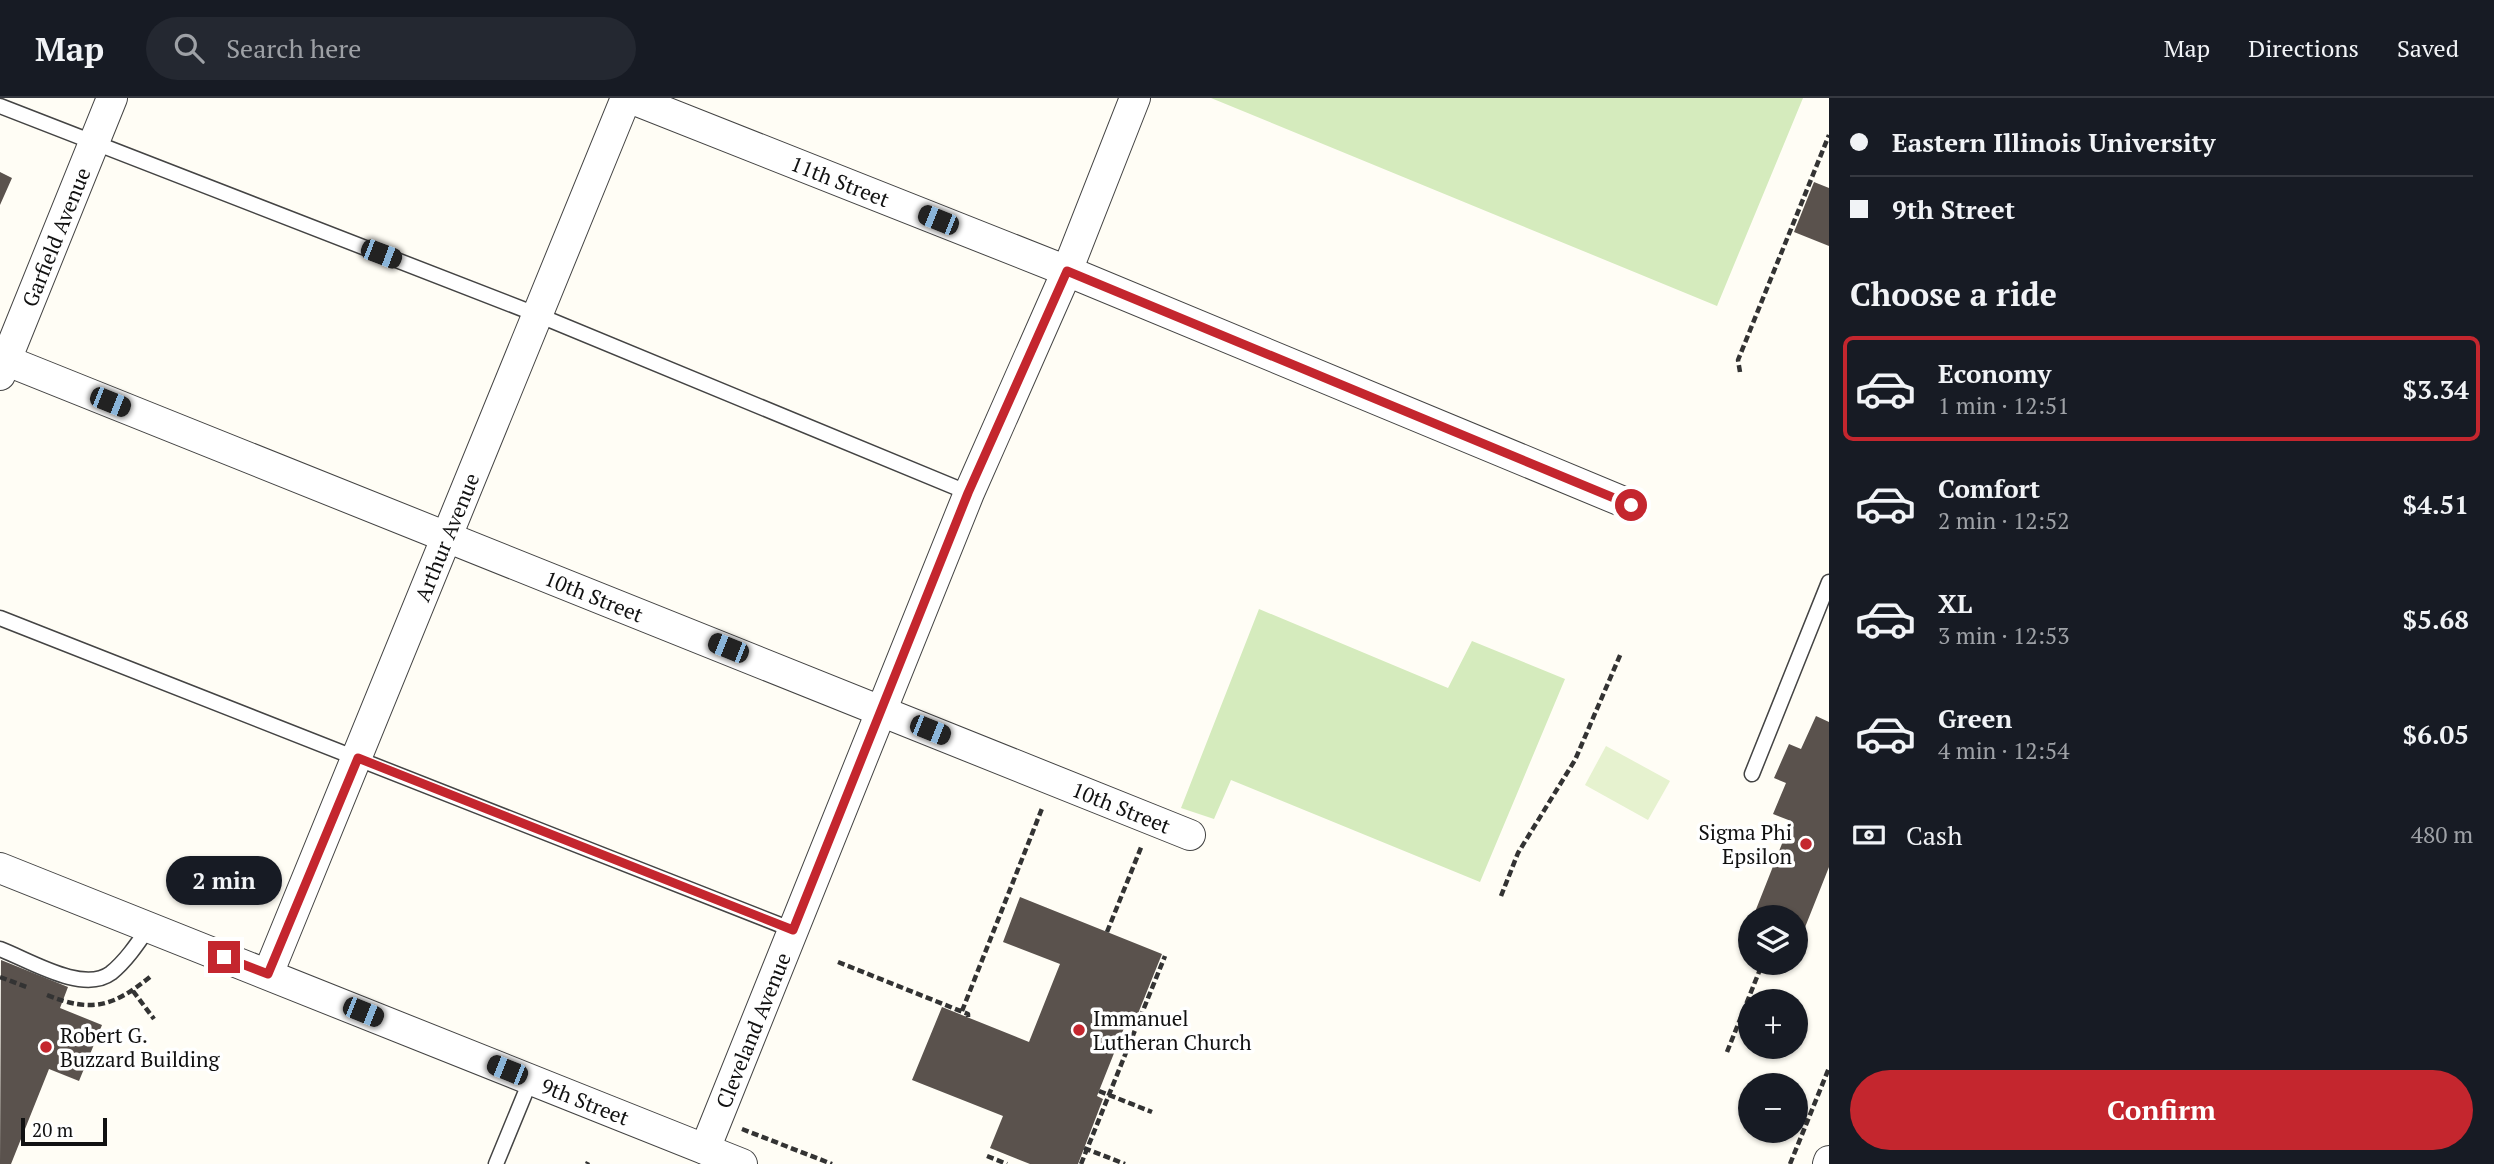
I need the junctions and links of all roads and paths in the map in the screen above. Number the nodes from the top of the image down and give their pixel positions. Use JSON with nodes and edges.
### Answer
{"nodes":[{"id":1,"x":112,"y":98,"type":"edge"},
{"id":2,"x":628,"y":98,"type":"edge"},
{"id":3,"x":1135,"y":98,"type":"edge"},
{"id":4,"x":0,"y":106,"type":"edge"},
{"id":5,"x":1829,"y":135,"type":"edge"},
{"id":6,"x":93,"y":144,"type":"junction"},
{"id":7,"x":1067,"y":271,"type":"junction"},
{"id":8,"x":538,"y":314,"type":"junction"},
{"id":9,"x":2,"y":364,"type":"edge"},
{"id":10,"x":1740,"y":372,"type":"dead end"},
{"id":11,"x":968,"y":493,"type":"junction"},
{"id":12,"x":1631,"y":505,"type":"dead end"},
{"id":13,"x":448,"y":536,"type":"junction"},
{"id":14,"x":1829,"y":582,"type":"edge"},
{"id":15,"x":0,"y":618,"type":"edge"},
{"id":16,"x":1621,"y":653,"type":"dead end"},
{"id":17,"x":881,"y":710,"type":"junction"},
{"id":18,"x":358,"y":758,"type":"junction"},
{"id":19,"x":1752,"y":774,"type":"dead end"},
{"id":20,"x":1046,"y":798,"type":"dead end"},
{"id":21,"x":1152,"y":819,"type":"junction"},
{"id":22,"x":1190,"y":835,"type":"dead end"},
{"id":23,"x":0,"y":868,"type":"edge"},
{"id":24,"x":1501,"y":896,"type":"dead end"},
{"id":25,"x":149,"y":928,"type":"junction"},
{"id":26,"x":793,"y":930,"type":"junction"},
{"id":27,"x":1107,"y":932,"type":"dead end"},
{"id":28,"x":0,"y":948,"type":"edge"},
{"id":29,"x":1165,"y":956,"type":"dead end"},
{"id":30,"x":838,"y":962,"type":"dead end"},
{"id":31,"x":268,"y":974,"type":"junction"},
{"id":32,"x":1758,"y":975,"type":"edge"},
{"id":33,"x":133,"y":991,"type":"dead end"},
{"id":34,"x":962,"y":1011,"type":"junction"},
{"id":35,"x":968,"y":1017,"type":"dead end"},
{"id":36,"x":154,"y":1019,"type":"dead end"},
{"id":37,"x":1727,"y":1052,"type":"dead end"},
{"id":38,"x":1829,"y":1069,"type":"edge"},
{"id":39,"x":531,"y":1079,"type":"junction"},
{"id":40,"x":1099,"y":1091,"type":"dead end"},
{"id":41,"x":1109,"y":1095,"type":"junction"},
{"id":42,"x":1152,"y":1112,"type":"dead end"},
{"id":43,"x":1086,"y":1148,"type":"junction"},
{"id":44,"x":701,"y":1156,"type":"edge"},
{"id":45,"x":987,"y":1156,"type":"dead end"},
{"id":46,"x":496,"y":1164,"type":"edge"},
{"id":47,"x":742,"y":1164,"type":"edge"},
{"id":48,"x":1007,"y":1164,"type":"edge"},
{"id":49,"x":1081,"y":1164,"type":"edge"},
{"id":50,"x":1125,"y":1164,"type":"edge"},
{"id":51,"x":1790,"y":1164,"type":"edge"}],
"edges":[{"from":1,"to":6,"type":"street","name":"Garfield Avenue"},
{"from":2,"to":7,"type":"street","name":"11th Street"},
{"from":2,"to":8,"type":"street","name":"Arthur Avenue"},
{"from":3,"to":7,"type":"street","name":"Cleveland Avenue"},
{"from":4,"to":6,"type":"lane"},
{"from":5,"to":10,"type":"path"},
{"from":6,"to":8,"type":"lane"},
{"from":6,"to":9,"type":"street","name":"Garfield Avenue"},
{"from":7,"to":11,"type":"street","name":"Cleveland Avenue"},
{"from":7,"to":12,"type":"street","name":"11th Street"},
{"from":8,"to":11,"type":"lane"},
{"from":8,"to":13,"type":"street","name":"Arthur Avenue"},
{"from":9,"to":13,"type":"street","name":"10th Street"},
{"from":11,"to":17,"type":"street","name":"Cleveland Avenue"},
{"from":13,"to":17,"type":"street","name":"10th Street"},
{"from":13,"to":18,"type":"street","name":"Arthur Avenue"},
{"from":14,"to":19,"type":"lane"},
{"from":15,"to":18,"type":"lane"},
{"from":16,"to":24,"type":"path"},
{"from":17,"to":21,"type":"street","name":"10th Street"},
{"from":17,"to":26,"type":"street","name":"Cleveland Avenue"},
{"from":18,"to":26,"type":"lane"},
{"from":18,"to":31,"type":"street","name":"Arthur Avenue"},
{"from":20,"to":34,"type":"path"},
{"from":21,"to":22,"type":"street","name":"10th Street"},
{"from":21,"to":27,"type":"path"},
{"from":23,"to":25,"type":"street","name":"9th Street"},
{"from":25,"to":28,"type":"lane"},
{"from":25,"to":31,"type":"street","name":"9th Street"},
{"from":26,"to":44,"type":"street","name":"Cleveland Avenue"},
{"from":29,"to":41,"type":"path"},
{"from":30,"to":34,"type":"path"},
{"from":31,"to":39,"type":"street","name":"9th Street"},
{"from":32,"to":37,"type":"path"},
{"from":33,"to":36,"type":"path"},
{"from":34,"to":35,"type":"path"},
{"from":38,"to":51,"type":"path"},
{"from":39,"to":44,"type":"street","name":"9th Street"},
{"from":39,"to":46,"type":"lane"},
{"from":40,"to":41,"type":"path"},
{"from":41,"to":42,"type":"path"},
{"from":41,"to":43,"type":"path"},
{"from":43,"to":49,"type":"path"},
{"from":43,"to":50,"type":"path"},
{"from":44,"to":47,"type":"street","name":"9th Street"},
{"from":45,"to":48,"type":"path"}]}
